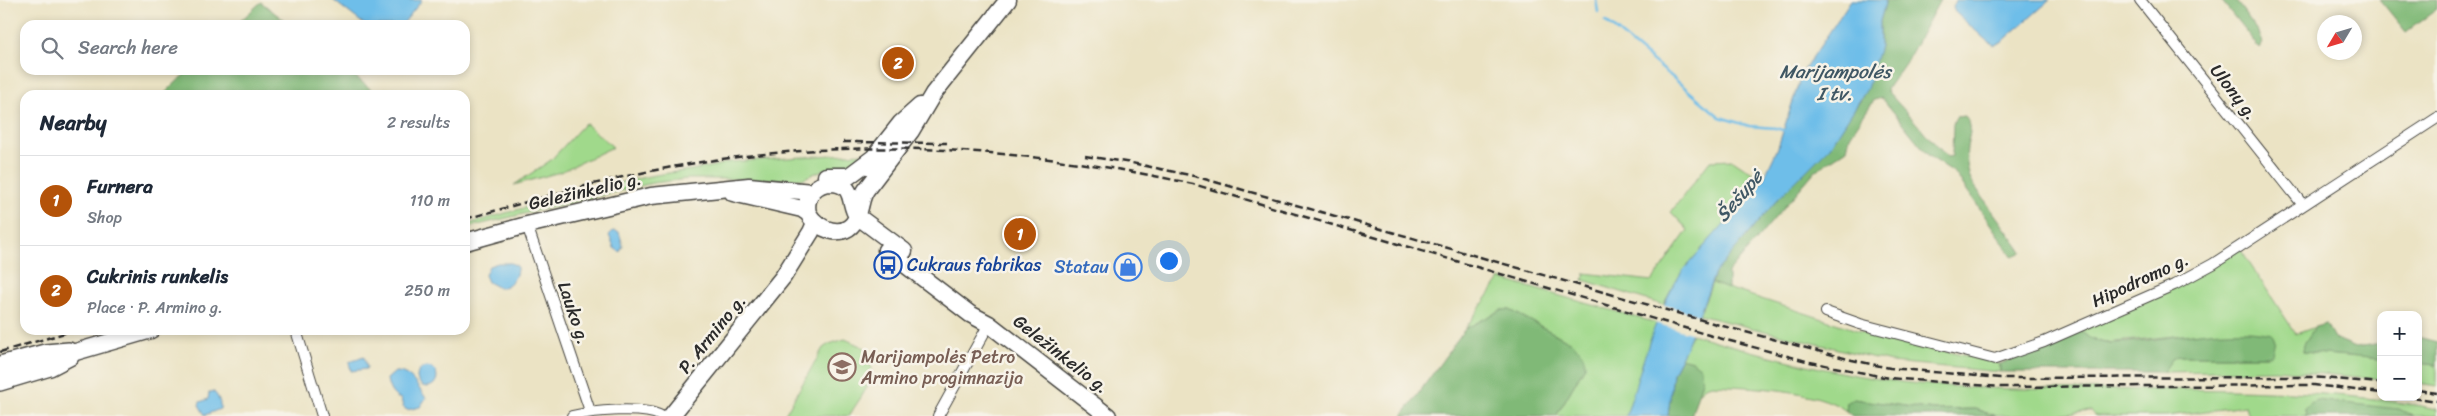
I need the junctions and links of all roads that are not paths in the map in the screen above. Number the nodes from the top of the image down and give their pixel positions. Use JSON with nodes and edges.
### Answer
{"nodes":[{"id":1,"x":1008,"y":0,"type":"edge"},
{"id":2,"x":2140,"y":0,"type":"edge"},
{"id":3,"x":2437,"y":118,"type":"edge"},
{"id":4,"x":878,"y":162,"type":"junction"},
{"id":5,"x":748,"y":191,"type":"junction"},
{"id":6,"x":2303,"y":205,"type":"junction"},
{"id":7,"x":852,"y":207,"type":"junction"},
{"id":8,"x":817,"y":214,"type":"junction"},
{"id":9,"x":527,"y":225,"type":"junction"},
{"id":10,"x":470,"y":241,"type":"edge"},
{"id":11,"x":1826,"y":312,"type":"dead end"},
{"id":12,"x":989,"y":324,"type":"junction"},
{"id":13,"x":134,"y":335,"type":"edge"},
{"id":14,"x":298,"y":335,"type":"edge"},
{"id":15,"x":85,"y":349,"type":"junction"},
{"id":16,"x":0,"y":364,"type":"edge"},
{"id":17,"x":0,"y":374,"type":"edge"},
{"id":18,"x":0,"y":383,"type":"edge"},
{"id":19,"x":590,"y":411,"type":"junction"},
{"id":20,"x":322,"y":416,"type":"edge"},
{"id":21,"x":572,"y":416,"type":"edge"},
{"id":22,"x":661,"y":416,"type":"edge"},
{"id":23,"x":671,"y":416,"type":"edge"},
{"id":24,"x":938,"y":416,"type":"edge"},
{"id":25,"x":1108,"y":416,"type":"edge"}],
"edges":[{"from":1,"to":4,"type":"main road"},
{"from":2,"to":6,"type":"street","name":"Ulonų g."},
{"from":3,"to":6,"type":"street","name":"Hipodromo g."},
{"from":4,"to":5,"type":"main road"},
{"from":4,"to":7,"type":"main road"},
{"from":4,"to":7,"type":"main road"},
{"from":5,"to":8,"type":"main road","name":"Geležinkelio g."},
{"from":5,"to":9,"type":"main road","name":"Geležinkelio g."},
{"from":6,"to":11,"type":"street","name":"Hipodromo g."},
{"from":7,"to":8,"type":"main road"},
{"from":7,"to":8,"type":"main road"},
{"from":7,"to":12,"type":"main road","name":"Geležinkelio g."},
{"from":7,"to":12,"type":"main road","name":"Geležinkelio g."},
{"from":8,"to":23,"type":"main road","name":"P. Armino g."},
{"from":9,"to":10,"type":"main road","name":"Geležinkelio g."},
{"from":9,"to":19,"type":"street","name":"Lauko g."},
{"from":12,"to":24,"type":"street"},
{"from":12,"to":25,"type":"main road","name":"Geležinkelio g."},
{"from":13,"to":15,"type":"main road"},
{"from":14,"to":20,"type":"street"},
{"from":15,"to":16,"type":"street"},
{"from":15,"to":17,"type":"main road"},
{"from":15,"to":18,"type":"street"},
{"from":19,"to":21,"type":"street"},
{"from":19,"to":22,"type":"street"}]}
